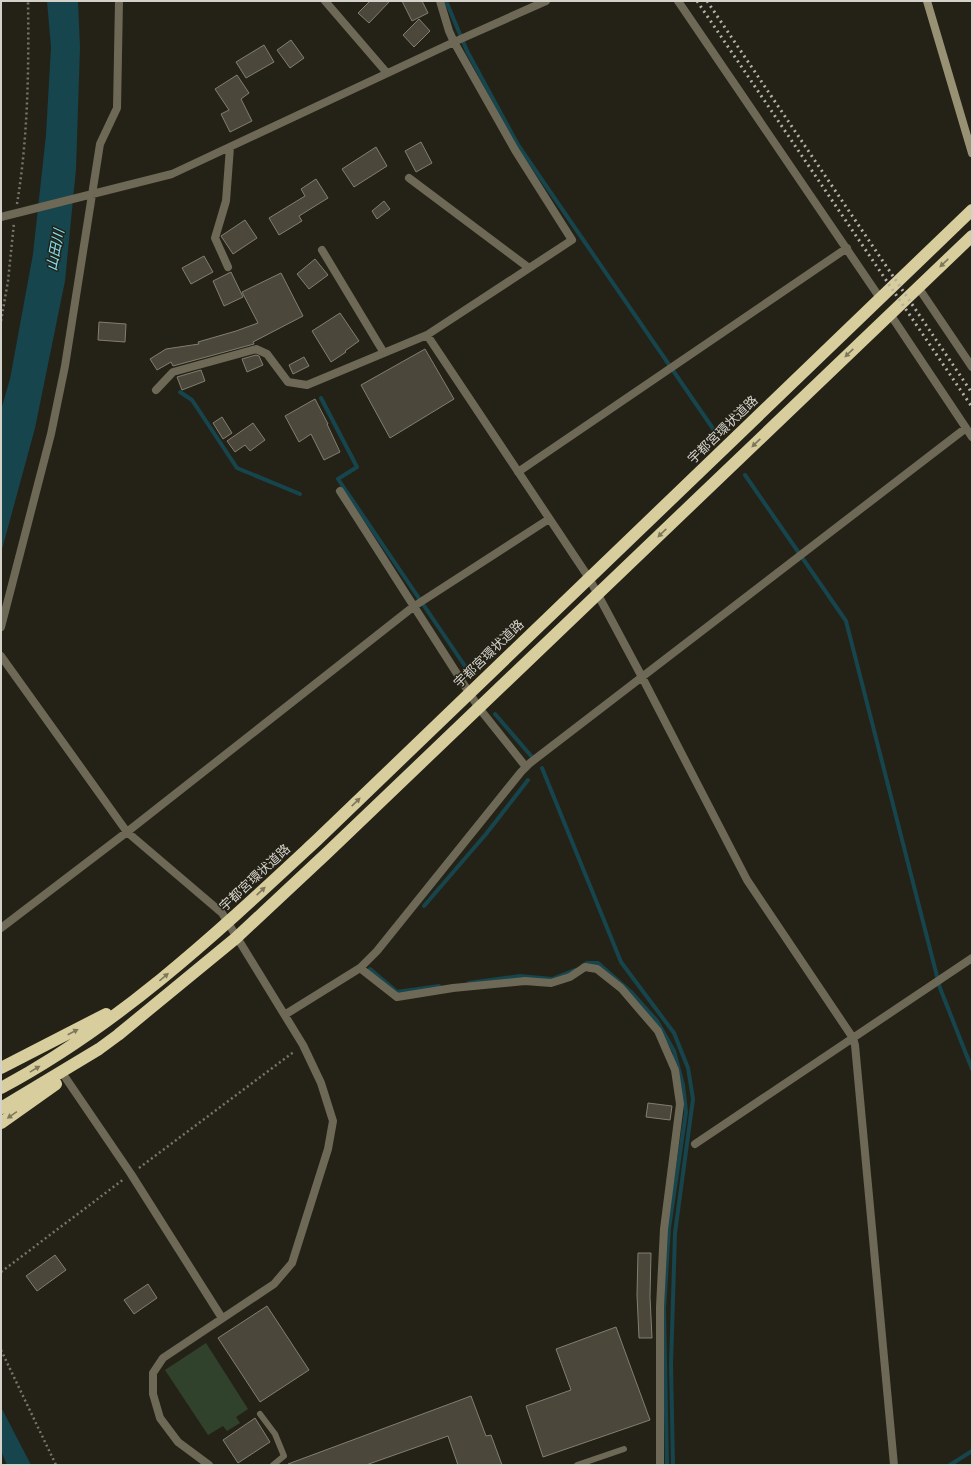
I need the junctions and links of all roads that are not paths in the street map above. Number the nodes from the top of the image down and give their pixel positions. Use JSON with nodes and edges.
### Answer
{"nodes":[{"id":1,"x":118,"y":1,"type":"edge"},
{"id":2,"x":325,"y":1,"type":"edge"},
{"id":3,"x":440,"y":1,"type":"edge"},
{"id":4,"x":546,"y":1,"type":"edge"},
{"id":5,"x":678,"y":1,"type":"edge"},
{"id":6,"x":927,"y":1,"type":"edge"},
{"id":7,"x":454,"y":42,"type":"junction"},
{"id":8,"x":387,"y":73,"type":"junction"},
{"id":9,"x":230,"y":147,"type":"junction"},
{"id":10,"x":972,"y":153,"type":"edge"},
{"id":11,"x":409,"y":178,"type":"dead end"},
{"id":12,"x":93,"y":195,"type":"junction"},
{"id":13,"x":972,"y":210,"type":"edge"},
{"id":14,"x":1,"y":217,"type":"edge"},
{"id":15,"x":972,"y":236,"type":"edge"},
{"id":16,"x":847,"y":248,"type":"junction"},
{"id":17,"x":322,"y":250,"type":"dead end"},
{"id":18,"x":228,"y":267,"type":"dead end"},
{"id":19,"x":529,"y":268,"type":"junction"},
{"id":20,"x":918,"y":287,"type":"junction"},
{"id":21,"x":880,"y":298,"type":"junction"},
{"id":22,"x":890,"y":314,"type":"junction"},
{"id":23,"x":427,"y":335,"type":"junction"},
{"id":24,"x":384,"y":353,"type":"junction"},
{"id":25,"x":972,"y":367,"type":"edge"},
{"id":26,"x":156,"y":390,"type":"dead end"},
{"id":27,"x":966,"y":428,"type":"junction"},
{"id":28,"x":972,"y":437,"type":"edge"},
{"id":29,"x":518,"y":472,"type":"junction"},
{"id":30,"x":340,"y":491,"type":"dead end"},
{"id":31,"x":549,"y":519,"type":"junction"},
{"id":32,"x":589,"y":578,"type":"junction"},
{"id":33,"x":598,"y":594,"type":"junction"},
{"id":34,"x":413,"y":607,"type":"junction"},
{"id":35,"x":1,"y":627,"type":"edge"},
{"id":36,"x":1,"y":656,"type":"edge"},
{"id":37,"x":642,"y":677,"type":"junction"},
{"id":38,"x":469,"y":693,"type":"junction"},
{"id":39,"x":478,"y":708,"type":"junction"},
{"id":40,"x":526,"y":768,"type":"junction"},
{"id":41,"x":127,"y":832,"type":"junction"},
{"id":42,"x":227,"y":924,"type":"junction"},
{"id":43,"x":1,"y":928,"type":"edge"},
{"id":44,"x":236,"y":938,"type":"junction"},
{"id":45,"x":972,"y":958,"type":"edge"},
{"id":46,"x":360,"y":968,"type":"junction"},
{"id":47,"x":149,"y":990,"type":"junction"},
{"id":48,"x":286,"y":1014,"type":"junction"},
{"id":49,"x":853,"y":1038,"type":"junction"},
{"id":50,"x":99,"y":1049,"type":"junction"},
{"id":51,"x":1,"y":1068,"type":"edge"},
{"id":52,"x":65,"y":1077,"type":"junction"},
{"id":53,"x":1,"y":1088,"type":"edge"},
{"id":54,"x":1,"y":1108,"type":"edge"},
{"id":55,"x":1,"y":1123,"type":"edge"},
{"id":56,"x":695,"y":1144,"type":"dead end"},
{"id":57,"x":222,"y":1318,"type":"junction"},
{"id":58,"x":260,"y":1414,"type":"dead end"},
{"id":59,"x":624,"y":1448,"type":"dead end"},
{"id":60,"x":209,"y":1465,"type":"edge"},
{"id":61,"x":273,"y":1465,"type":"edge"},
{"id":62,"x":577,"y":1465,"type":"edge"},
{"id":63,"x":660,"y":1465,"type":"edge"},
{"id":64,"x":894,"y":1465,"type":"edge"}],
"edges":[{"from":1,"to":12,"type":"street"},
{"from":2,"to":8,"type":"street"},
{"from":3,"to":7,"type":"street"},
{"from":4,"to":7,"type":"street"},
{"from":5,"to":16,"type":"street"},
{"from":6,"to":10,"type":"street"},
{"from":7,"to":8,"type":"street"},
{"from":7,"to":19,"type":"street"},
{"from":8,"to":9,"type":"street"},
{"from":9,"to":12,"type":"street"},
{"from":9,"to":18,"type":"street"},
{"from":11,"to":19,"type":"street"},
{"from":12,"to":14,"type":"street"},
{"from":12,"to":35,"type":"street"},
{"from":13,"to":21,"type":"highway","name":"宇都宮環状道路"},
{"from":15,"to":20,"type":"highway","one_way":true},
{"from":16,"to":21,"type":"street"},
{"from":16,"to":29,"type":"street"},
{"from":17,"to":24,"type":"street"},
{"from":19,"to":23,"type":"street"},
{"from":20,"to":22,"type":"highway"},
{"from":20,"to":25,"type":"street"},
{"from":21,"to":32,"type":"highway","name":"宇都宮環状道路"},
{"from":22,"to":27,"type":"street"},
{"from":22,"to":33,"type":"highway","one_way":true},
{"from":23,"to":24,"type":"street"},
{"from":23,"to":29,"type":"street"},
{"from":24,"to":26,"type":"street"},
{"from":27,"to":28,"type":"street"},
{"from":27,"to":37,"type":"street"},
{"from":29,"to":31,"type":"street"},
{"from":30,"to":34,"type":"street"},
{"from":31,"to":32,"type":"street"},
{"from":31,"to":34,"type":"street"},
{"from":32,"to":33,"type":"street"},
{"from":32,"to":38,"type":"highway","name":"宇都宮環状道路"},
{"from":33,"to":37,"type":"street"},
{"from":33,"to":39,"type":"highway"},
{"from":34,"to":38,"type":"street"},
{"from":34,"to":41,"type":"street"},
{"from":36,"to":41,"type":"street"},
{"from":37,"to":40,"type":"street"},
{"from":37,"to":49,"type":"street"},
{"from":38,"to":39,"type":"street"},
{"from":42,"to":38,"type":"highway","name":"宇都宮環状道路","one_way":true},
{"from":39,"to":40,"type":"street"},
{"from":39,"to":44,"type":"highway"},
{"from":40,"to":46,"type":"street"},
{"from":41,"to":42,"type":"street"},
{"from":41,"to":43,"type":"street"},
{"from":42,"to":44,"type":"street"},
{"from":47,"to":42,"type":"highway","name":"宇都宮環状道路","one_way":true},
{"from":44,"to":48,"type":"street"},
{"from":44,"to":50,"type":"highway"},
{"from":45,"to":49,"type":"street"},
{"from":46,"to":48,"type":"street"},
{"from":46,"to":63,"type":"street"},
{"from":51,"to":47,"type":"highway","one_way":true},
{"from":53,"to":47,"type":"highway","name":"宇都宮環状道路","one_way":true},
{"from":48,"to":57,"type":"street"},
{"from":49,"to":56,"type":"street"},
{"from":49,"to":64,"type":"street"},
{"from":50,"to":52,"type":"highway"},
{"from":50,"to":54,"type":"highway"},
{"from":52,"to":55,"type":"highway","one_way":true},
{"from":52,"to":57,"type":"street"},
{"from":57,"to":60,"type":"street"},
{"from":58,"to":61,"type":"lane"},
{"from":59,"to":62,"type":"lane"}]}
